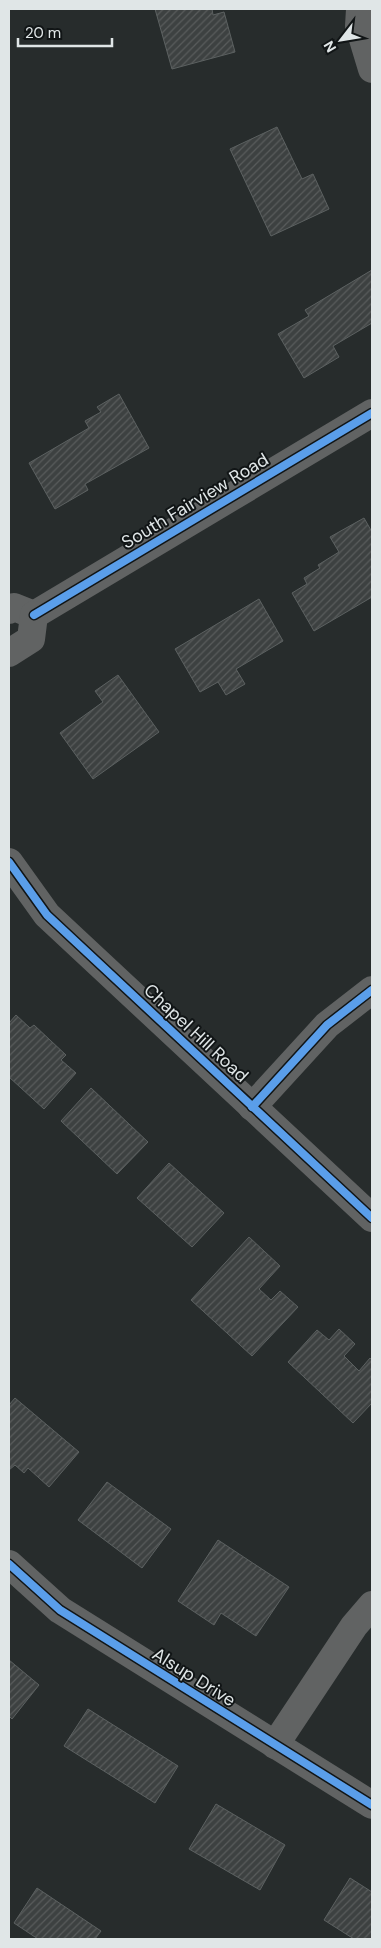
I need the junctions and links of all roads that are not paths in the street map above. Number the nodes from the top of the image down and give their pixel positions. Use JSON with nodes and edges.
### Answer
{"nodes":[{"id":1,"x":360,"y":9,"type":"edge"},
{"id":2,"x":372,"y":69,"type":"edge"},
{"id":3,"x":372,"y":414,"type":"edge"},
{"id":4,"x":21,"y":613,"type":"edge"},
{"id":5,"x":9,"y":653,"type":"edge"},
{"id":6,"x":9,"y":862,"type":"edge"},
{"id":7,"x":372,"y":990,"type":"edge"},
{"id":8,"x":252,"y":1107,"type":"junction"},
{"id":9,"x":372,"y":1218,"type":"edge"},
{"id":10,"x":9,"y":1564,"type":"edge"},
{"id":11,"x":372,"y":1605,"type":"edge"},
{"id":12,"x":275,"y":1745,"type":"junction"},
{"id":13,"x":372,"y":1805,"type":"edge"}],
"edges":[{"from":1,"to":2,"type":"street"},
{"from":3,"to":4,"type":"street","name":"South Fairview Road"},
{"from":4,"to":5,"type":"street"},
{"from":6,"to":8,"type":"street","name":"Chapel Hill Road"},
{"from":7,"to":8,"type":"street"},
{"from":8,"to":9,"type":"street","name":"Chapel Hill Road"},
{"from":10,"to":12,"type":"street","name":"Alsup Drive"},
{"from":11,"to":12,"type":"street"},
{"from":12,"to":13,"type":"street","name":"Alsup Drive"}]}
